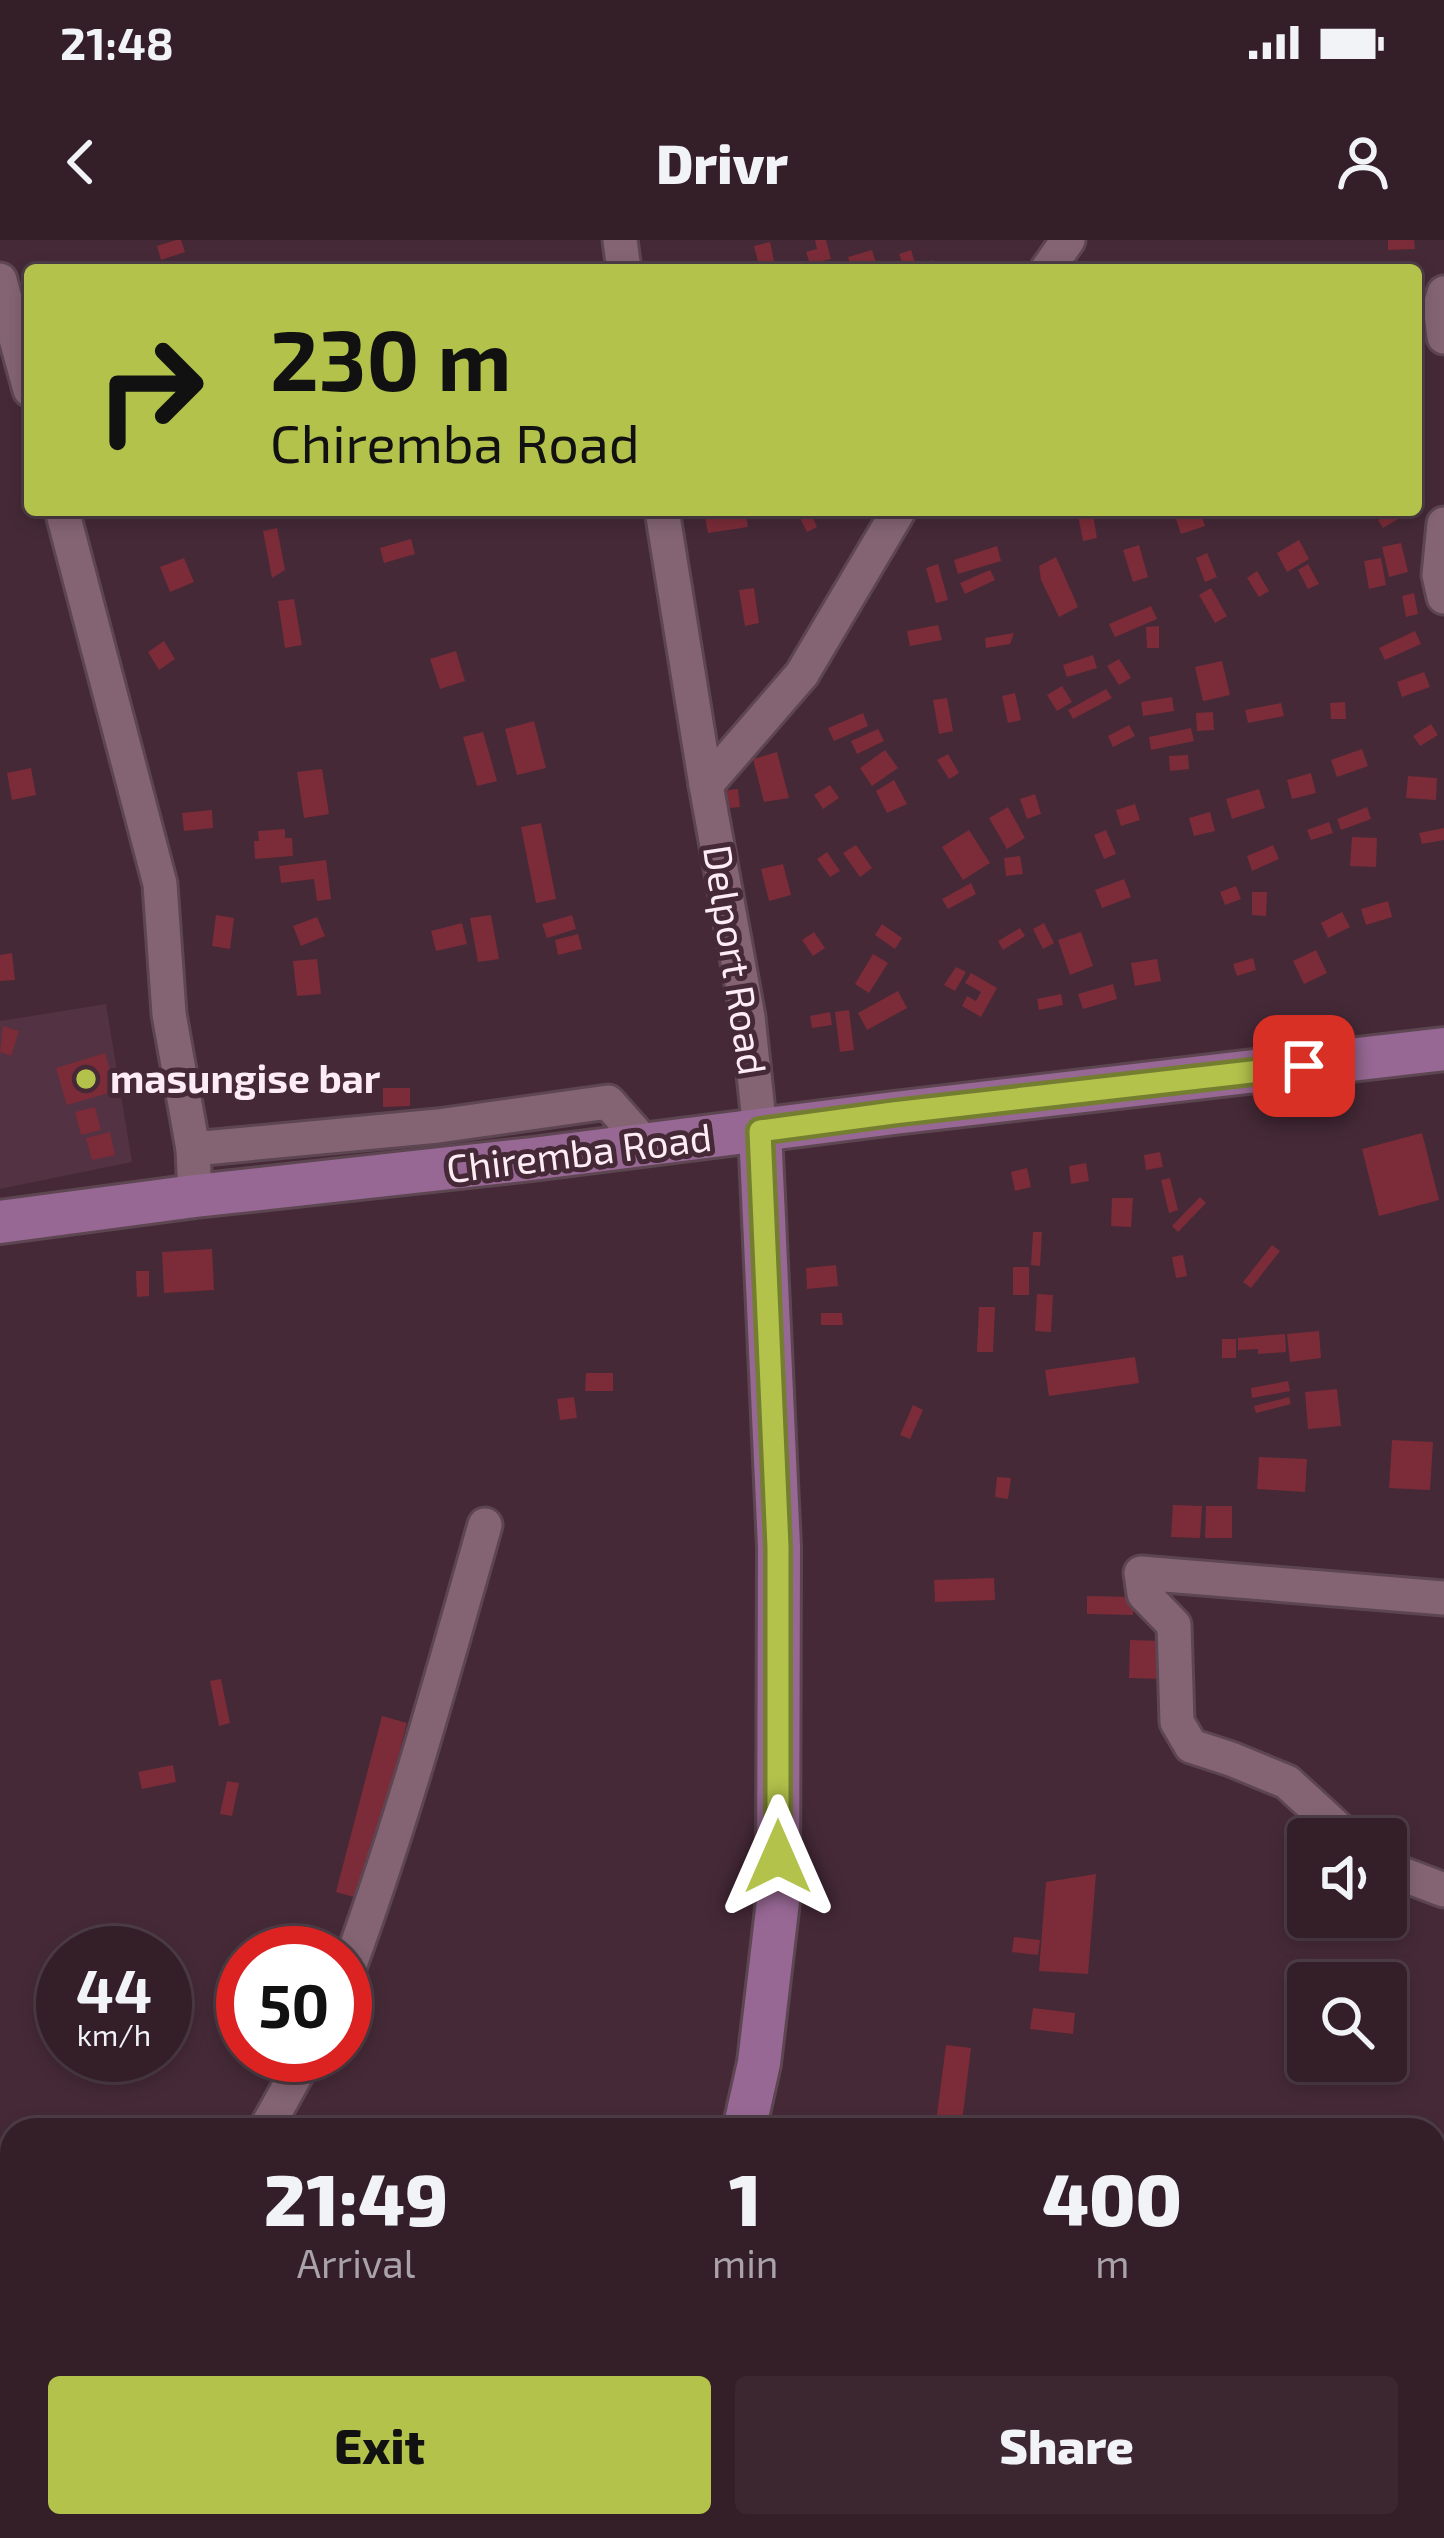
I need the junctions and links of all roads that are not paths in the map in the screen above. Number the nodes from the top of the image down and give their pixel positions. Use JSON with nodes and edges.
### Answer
{"nodes":[{"id":1,"x":0,"y":280,"type":"edge"},
{"id":2,"x":1444,"y":293,"type":"edge"},
{"id":3,"x":1444,"y":338,"type":"edge"},
{"id":4,"x":24,"y":368,"type":"edge"},
{"id":5,"x":64,"y":516,"type":"edge"},
{"id":6,"x":663,"y":516,"type":"edge"},
{"id":7,"x":895,"y":516,"type":"edge"},
{"id":8,"x":1444,"y":524,"type":"edge"},
{"id":9,"x":1444,"y":597,"type":"edge"},
{"id":10,"x":706,"y":785,"type":"junction"},
{"id":11,"x":1444,"y":1049,"type":"edge"},
{"id":12,"x":760,"y":1131,"type":"junction"},
{"id":13,"x":646,"y":1145,"type":"junction"},
{"id":14,"x":193,"y":1149,"type":"junction"},
{"id":15,"x":195,"y":1196,"type":"junction"},
{"id":16,"x":0,"y":1222,"type":"edge"},
{"id":17,"x":485,"y":1525,"type":"dead end"},
{"id":18,"x":1444,"y":1598,"type":"edge"},
{"id":19,"x":1326,"y":1818,"type":"edge"},
{"id":20,"x":1407,"y":1876,"type":"edge"},
{"id":21,"x":1444,"y":1890,"type":"edge"},
{"id":22,"x":364,"y":1926,"type":"edge"},
{"id":23,"x":292,"y":2082,"type":"edge"},
{"id":24,"x":272,"y":2118,"type":"edge"},
{"id":25,"x":747,"y":2118,"type":"edge"}],
"edges":[{"from":1,"to":4,"type":"street"},
{"from":2,"to":3,"type":"street"},
{"from":5,"to":14,"type":"street"},
{"from":6,"to":10,"type":"street","name":"Delport Road"},
{"from":7,"to":10,"type":"street"},
{"from":8,"to":9,"type":"street"},
{"from":10,"to":12,"type":"street","name":"Delport Road"},
{"from":11,"to":12,"type":"main road","name":"Chiremba Road"},
{"from":12,"to":13,"type":"main road","name":"Chiremba Road"},
{"from":12,"to":25,"type":"main road","name":"Delport Road"},
{"from":13,"to":14,"type":"street"},
{"from":13,"to":15,"type":"main road","name":"Chiremba Road"},
{"from":14,"to":15,"type":"street"},
{"from":15,"to":16,"type":"main road","name":"Chiremba Road"},
{"from":17,"to":22,"type":"street"},
{"from":18,"to":19,"type":"street"},
{"from":20,"to":21,"type":"street"},
{"from":23,"to":24,"type":"street"}]}
